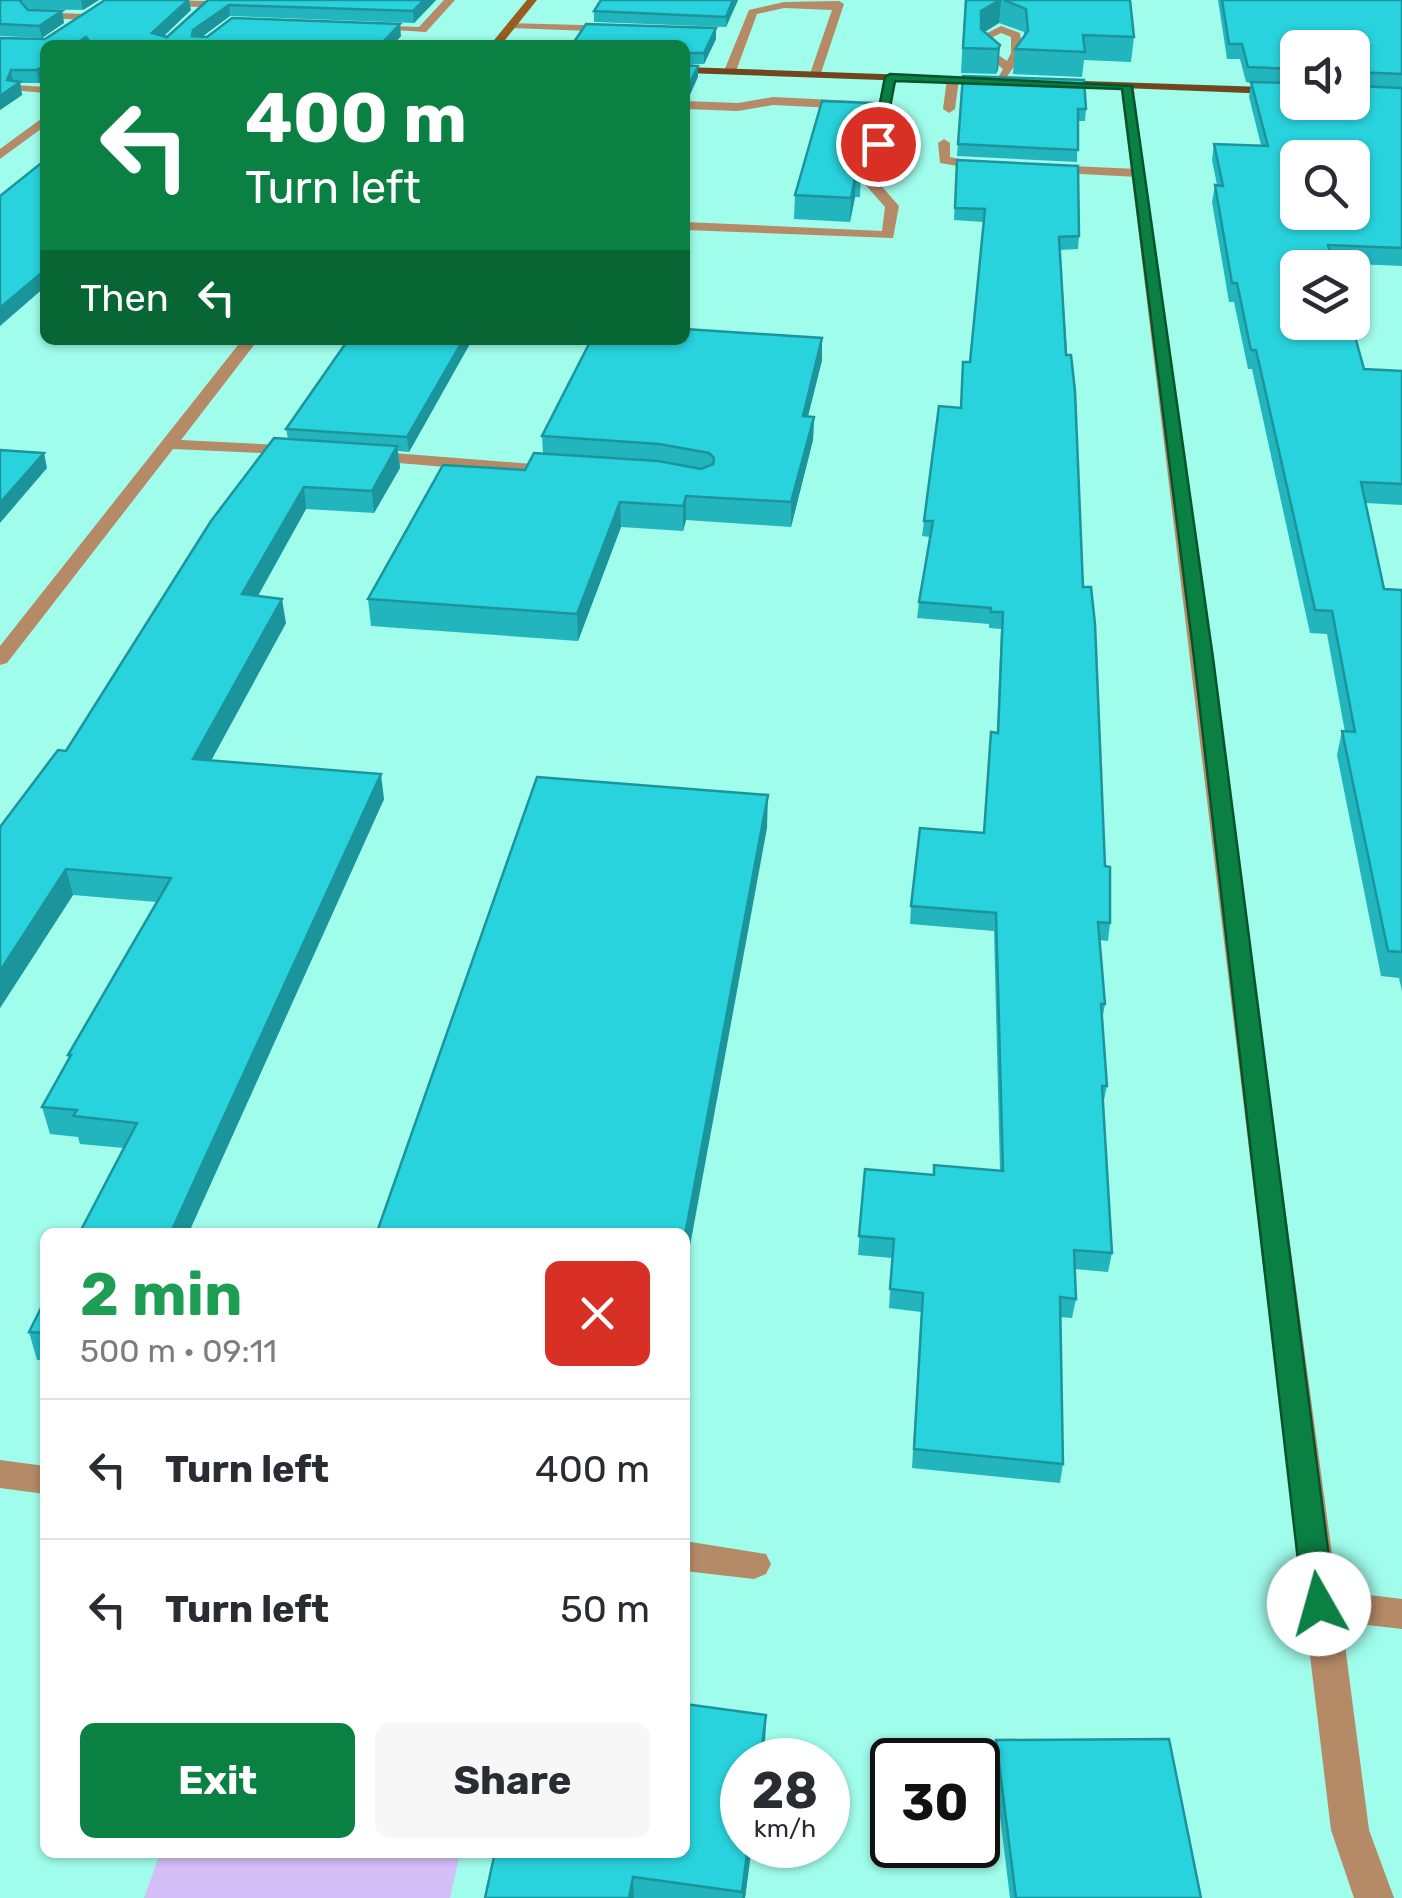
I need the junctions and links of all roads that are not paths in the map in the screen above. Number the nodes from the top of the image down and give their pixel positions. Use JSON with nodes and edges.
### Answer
{"nodes":[{"id":1,"x":450,"y":0,"type":"edge"},
{"id":2,"x":532,"y":0,"type":"edge"},
{"id":3,"x":140,"y":2,"type":"edge"},
{"id":4,"x":98,"y":9,"type":"edge"},
{"id":5,"x":30,"y":15,"type":"edge"},
{"id":6,"x":86,"y":17,"type":"junction"},
{"id":7,"x":511,"y":24,"type":"junction"},
{"id":8,"x":345,"y":27,"type":"edge"},
{"id":9,"x":402,"y":29,"type":"junction"},
{"id":10,"x":627,"y":29,"type":"edge"},
{"id":11,"x":65,"y":32,"type":"edge"},
{"id":12,"x":169,"y":40,"type":"edge"},
{"id":13,"x":392,"y":40,"type":"edge"},
{"id":14,"x":498,"y":40,"type":"edge"},
{"id":15,"x":1007,"y":67,"type":"dead end"},
{"id":16,"x":690,"y":70,"type":"edge"},
{"id":17,"x":730,"y":71,"type":"junction"},
{"id":18,"x":816,"y":74,"type":"junction"},
{"id":19,"x":890,"y":77,"type":"junction"},
{"id":20,"x":953,"y":80,"type":"junction"},
{"id":21,"x":1002,"y":81,"type":"junction"},
{"id":22,"x":1020,"y":82,"type":"edge"},
{"id":23,"x":1038,"y":82,"type":"edge"},
{"id":24,"x":1126,"y":86,"type":"junction"},
{"id":25,"x":16,"y":88,"type":"edge"},
{"id":26,"x":40,"y":90,"type":"edge"},
{"id":27,"x":1280,"y":91,"type":"edge"},
{"id":28,"x":690,"y":105,"type":"edge"},
{"id":29,"x":885,"y":106,"type":"junction"},
{"id":30,"x":949,"y":109,"type":"dead end"},
{"id":31,"x":40,"y":124,"type":"edge"},
{"id":32,"x":944,"y":143,"type":"dead end"},
{"id":33,"x":0,"y":156,"type":"edge"},
{"id":34,"x":1006,"y":167,"type":"edge"},
{"id":35,"x":1025,"y":168,"type":"edge"},
{"id":36,"x":1138,"y":172,"type":"junction"},
{"id":37,"x":690,"y":226,"type":"edge"},
{"id":38,"x":246,"y":345,"type":"edge"},
{"id":39,"x":168,"y":444,"type":"junction"},
{"id":40,"x":319,"y":452,"type":"edge"},
{"id":41,"x":357,"y":454,"type":"edge"},
{"id":42,"x":584,"y":472,"type":"edge"},
{"id":43,"x":0,"y":660,"type":"edge"},
{"id":44,"x":0,"y":1474,"type":"edge"},
{"id":45,"x":40,"y":1479,"type":"edge"},
{"id":46,"x":690,"y":1557,"type":"edge"},
{"id":47,"x":754,"y":1564,"type":"dead end"},
{"id":48,"x":1319,"y":1604,"type":"junction"},
{"id":49,"x":1402,"y":1614,"type":"edge"},
{"id":50,"x":1374,"y":1898,"type":"edge"}],
"edges":[{"from":1,"to":9,"type":"street"},
{"from":2,"to":7,"type":"street"},
{"from":3,"to":12,"type":"street"},
{"from":4,"to":6,"type":"street"},
{"from":5,"to":6,"type":"street"},
{"from":6,"to":11,"type":"street"},
{"from":7,"to":10,"type":"street"},
{"from":7,"to":14,"type":"street"},
{"from":8,"to":9,"type":"street"},
{"from":9,"to":13,"type":"street"},
{"from":15,"to":21,"type":"street"},
{"from":16,"to":17,"type":"main road"},
{"from":17,"to":18,"type":"main road"},
{"from":17,"to":18,"type":"street"},
{"from":18,"to":19,"type":"main road"},
{"from":19,"to":20,"type":"main road"},
{"from":19,"to":29,"type":"street"},
{"from":20,"to":21,"type":"main road"},
{"from":20,"to":30,"type":"street"},
{"from":21,"to":22,"type":"main road"},
{"from":23,"to":24,"type":"main road"},
{"from":24,"to":27,"type":"main road"},
{"from":24,"to":36,"type":"street"},
{"from":25,"to":26,"type":"street"},
{"from":28,"to":29,"type":"street"},
{"from":29,"to":37,"type":"street"},
{"from":31,"to":33,"type":"street"},
{"from":32,"to":34,"type":"street"},
{"from":35,"to":36,"type":"street"},
{"from":36,"to":48,"type":"street"},
{"from":38,"to":39,"type":"street"},
{"from":39,"to":40,"type":"street"},
{"from":39,"to":43,"type":"street"},
{"from":41,"to":42,"type":"street"},
{"from":44,"to":45,"type":"street"},
{"from":46,"to":47,"type":"street"},
{"from":48,"to":49,"type":"street"},
{"from":48,"to":50,"type":"street"}]}
